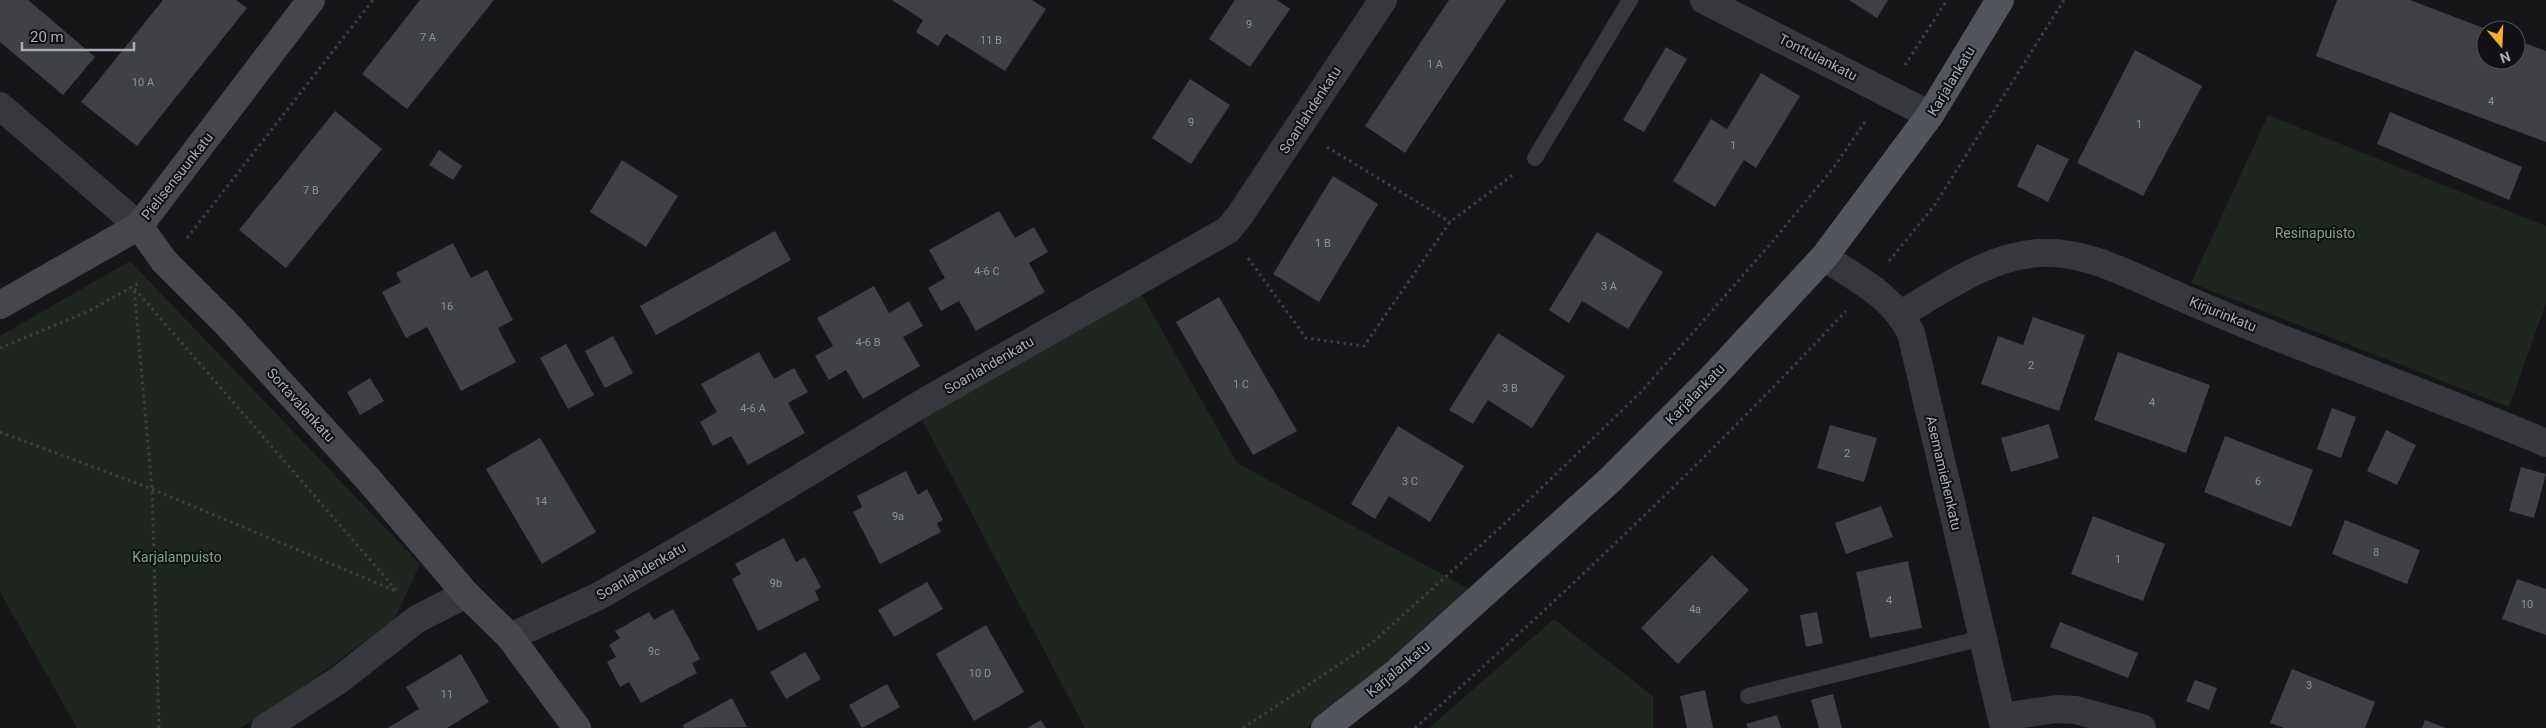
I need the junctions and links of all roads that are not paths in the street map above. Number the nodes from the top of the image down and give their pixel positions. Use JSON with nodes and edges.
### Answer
{"nodes":[{"id":1,"x":311,"y":0,"type":"edge"},
{"id":2,"x":1382,"y":0,"type":"edge"},
{"id":3,"x":1630,"y":0,"type":"edge"},
{"id":4,"x":1704,"y":0,"type":"edge"},
{"id":5,"x":2000,"y":0,"type":"edge"},
{"id":6,"x":0,"y":106,"type":"edge"},
{"id":7,"x":1930,"y":116,"type":"junction"},
{"id":8,"x":1534,"y":158,"type":"road end"},
{"id":9,"x":139,"y":226,"type":"junction"},
{"id":10,"x":1824,"y":257,"type":"junction"},
{"id":11,"x":0,"y":305,"type":"edge"},
{"id":12,"x":1901,"y":314,"type":"junction"},
{"id":13,"x":2546,"y":443,"type":"edge"},
{"id":14,"x":466,"y":594,"type":"junction"},
{"id":15,"x":510,"y":637,"type":"junction"},
{"id":16,"x":1982,"y":638,"type":"junction"},
{"id":17,"x":1748,"y":696,"type":"dead end"},
{"id":18,"x":2003,"y":722,"type":"edge"},
{"id":19,"x":266,"y":728,"type":"edge"},
{"id":20,"x":577,"y":728,"type":"edge"},
{"id":21,"x":1325,"y":728,"type":"edge"},
{"id":22,"x":2142,"y":728,"type":"edge"}],
"edges":[{"from":1,"to":9,"type":"street","name":"Pielisensuunkatu"},
{"from":2,"to":15,"type":"street","name":"Soanlahdenkatu"},
{"from":3,"to":8,"type":"lane"},
{"from":4,"to":7,"type":"street","name":"Tonttulankatu"},
{"from":5,"to":7,"type":"main road","name":"Karjalankatu"},
{"from":6,"to":9,"type":"street","name":"Sortavalankatu"},
{"from":7,"to":10,"type":"main road","name":"Karjalankatu"},
{"from":9,"to":11,"type":"street","name":"Pielisensuunkatu"},
{"from":9,"to":14,"type":"street","name":"Sortavalankatu"},
{"from":10,"to":12,"type":"street","name":"Asemamiehenkatu"},
{"from":10,"to":21,"type":"main road","name":"Karjalankatu"},
{"from":12,"to":13,"type":"street","name":"Kirjurinkatu"},
{"from":12,"to":16,"type":"street","name":"Asemamiehenkatu"},
{"from":14,"to":15,"type":"street","name":"Sortavalankatu"},
{"from":14,"to":19,"type":"street"},
{"from":15,"to":20,"type":"street","name":"Sortavalankatu"},
{"from":16,"to":17,"type":"lane"},
{"from":16,"to":18,"type":"street","name":"Asemamiehenkatu"},
{"from":18,"to":22,"type":"street"}]}
